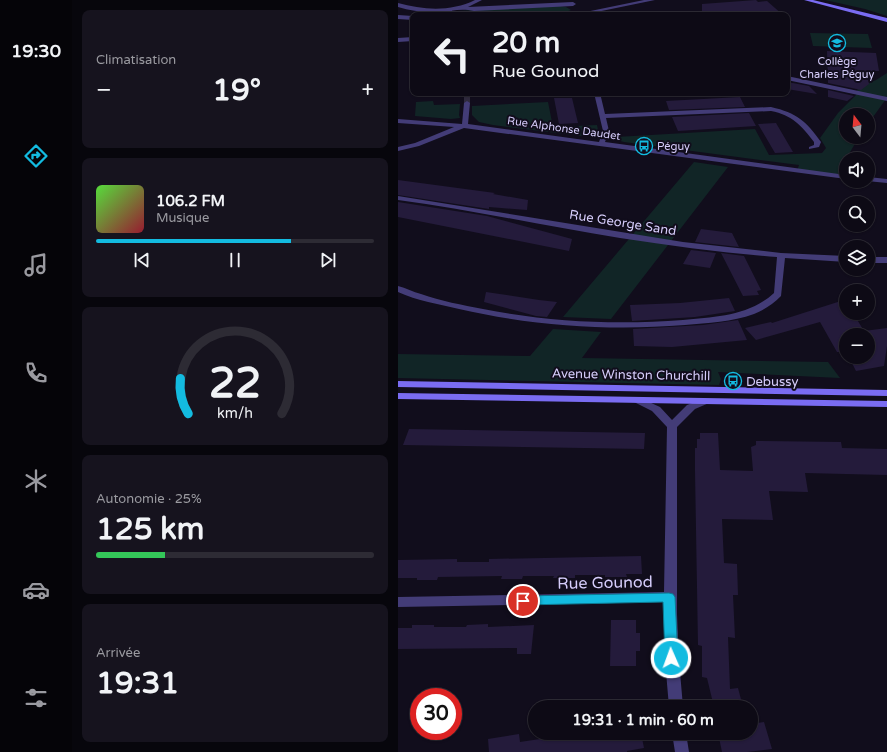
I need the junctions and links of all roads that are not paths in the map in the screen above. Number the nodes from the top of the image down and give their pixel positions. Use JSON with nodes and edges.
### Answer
{"nodes":[{"id":1,"x":479,"y":0,"type":"edge"},
{"id":2,"x":509,"y":0,"type":"edge"},
{"id":3,"x":652,"y":0,"type":"edge"},
{"id":4,"x":807,"y":0,"type":"edge"},
{"id":5,"x":573,"y":2,"type":"edge"},
{"id":6,"x":398,"y":5,"type":"edge"},
{"id":7,"x":462,"y":7,"type":"junction"},
{"id":8,"x":510,"y":7,"type":"junction"},
{"id":9,"x":449,"y":12,"type":"edge"},
{"id":10,"x":584,"y":12,"type":"edge"},
{"id":11,"x":591,"y":12,"type":"edge"},
{"id":12,"x":398,"y":17,"type":"edge"},
{"id":13,"x":410,"y":18,"type":"edge"},
{"id":14,"x":887,"y":20,"type":"edge"},
{"id":15,"x":410,"y":39,"type":"edge"},
{"id":16,"x":398,"y":40,"type":"edge"},
{"id":17,"x":790,"y":79,"type":"edge"},
{"id":18,"x":597,"y":96,"type":"edge"},
{"id":19,"x":887,"y":99,"type":"edge"},
{"id":20,"x":467,"y":103,"type":"tunnel mouth"},
{"id":21,"x":603,"y":116,"type":"junction"},
{"id":22,"x":398,"y":121,"type":"edge"},
{"id":23,"x":464,"y":126,"type":"junction"},
{"id":24,"x":601,"y":144,"type":"junction"},
{"id":25,"x":811,"y":148,"type":"dead end"},
{"id":26,"x":398,"y":149,"type":"edge"},
{"id":27,"x":839,"y":176,"type":"edge"},
{"id":28,"x":875,"y":180,"type":"edge"},
{"id":29,"x":887,"y":181,"type":"edge"},
{"id":30,"x":398,"y":198,"type":"edge"},
{"id":31,"x":782,"y":257,"type":"junction"},
{"id":32,"x":839,"y":260,"type":"edge"},
{"id":33,"x":875,"y":260,"type":"edge"},
{"id":34,"x":887,"y":260,"type":"edge"},
{"id":35,"x":398,"y":289,"type":"edge"},
{"id":36,"x":398,"y":384,"type":"edge"},
{"id":37,"x":887,"y":393,"type":"edge"},
{"id":38,"x":398,"y":396,"type":"edge"},
{"id":39,"x":638,"y":400,"type":"junction"},
{"id":40,"x":705,"y":400,"type":"junction"},
{"id":41,"x":887,"y":404,"type":"edge"},
{"id":42,"x":672,"y":426,"type":"junction"},
{"id":43,"x":669,"y":597,"type":"junction"},
{"id":44,"x":398,"y":602,"type":"edge"},
{"id":45,"x":675,"y":700,"type":"edge"},
{"id":46,"x":680,"y":740,"type":"edge"},
{"id":47,"x":682,"y":752,"type":"edge"}],
"edges":[{"from":1,"to":7,"type":"street"},
{"from":2,"to":8,"type":"street"},
{"from":3,"to":11,"type":"street"},
{"from":4,"to":14,"type":"main road"},
{"from":5,"to":8,"type":"street"},
{"from":5,"to":10,"type":"street"},
{"from":6,"to":9,"type":"street"},
{"from":7,"to":8,"type":"street"},
{"from":7,"to":9,"type":"street"},
{"from":12,"to":13,"type":"street"},
{"from":15,"to":16,"type":"street"},
{"from":17,"to":19,"type":"street"},
{"from":18,"to":21,"type":"street"},
{"from":20,"to":23,"type":"street"},
{"from":21,"to":24,"type":"street"},
{"from":21,"to":25,"type":"street"},
{"from":22,"to":23,"type":"street","name":"Rue Alphonse Daudet"},
{"from":23,"to":24,"type":"street","name":"Rue Alphonse Daudet"},
{"from":23,"to":26,"type":"street"},
{"from":24,"to":27,"type":"street","name":"Rue Alphonse Daudet"},
{"from":28,"to":29,"type":"street"},
{"from":30,"to":31,"type":"street","name":"Rue George Sand"},
{"from":31,"to":32,"type":"street","name":"Rue George Sand"},
{"from":31,"to":35,"type":"street"},
{"from":33,"to":34,"type":"street"},
{"from":36,"to":37,"type":"main road","name":"Avenue Winston Churchill"},
{"from":38,"to":39,"type":"main road","name":"Avenue Winston Churchill"},
{"from":39,"to":40,"type":"main road","name":"Avenue Winston Churchill"},
{"from":39,"to":42,"type":"street"},
{"from":40,"to":41,"type":"main road","name":"Avenue Winston Churchill"},
{"from":40,"to":42,"type":"street"},
{"from":42,"to":43,"type":"street"},
{"from":43,"to":44,"type":"street","name":"Rue Gounod"},
{"from":43,"to":45,"type":"street"},
{"from":46,"to":47,"type":"street"}]}
